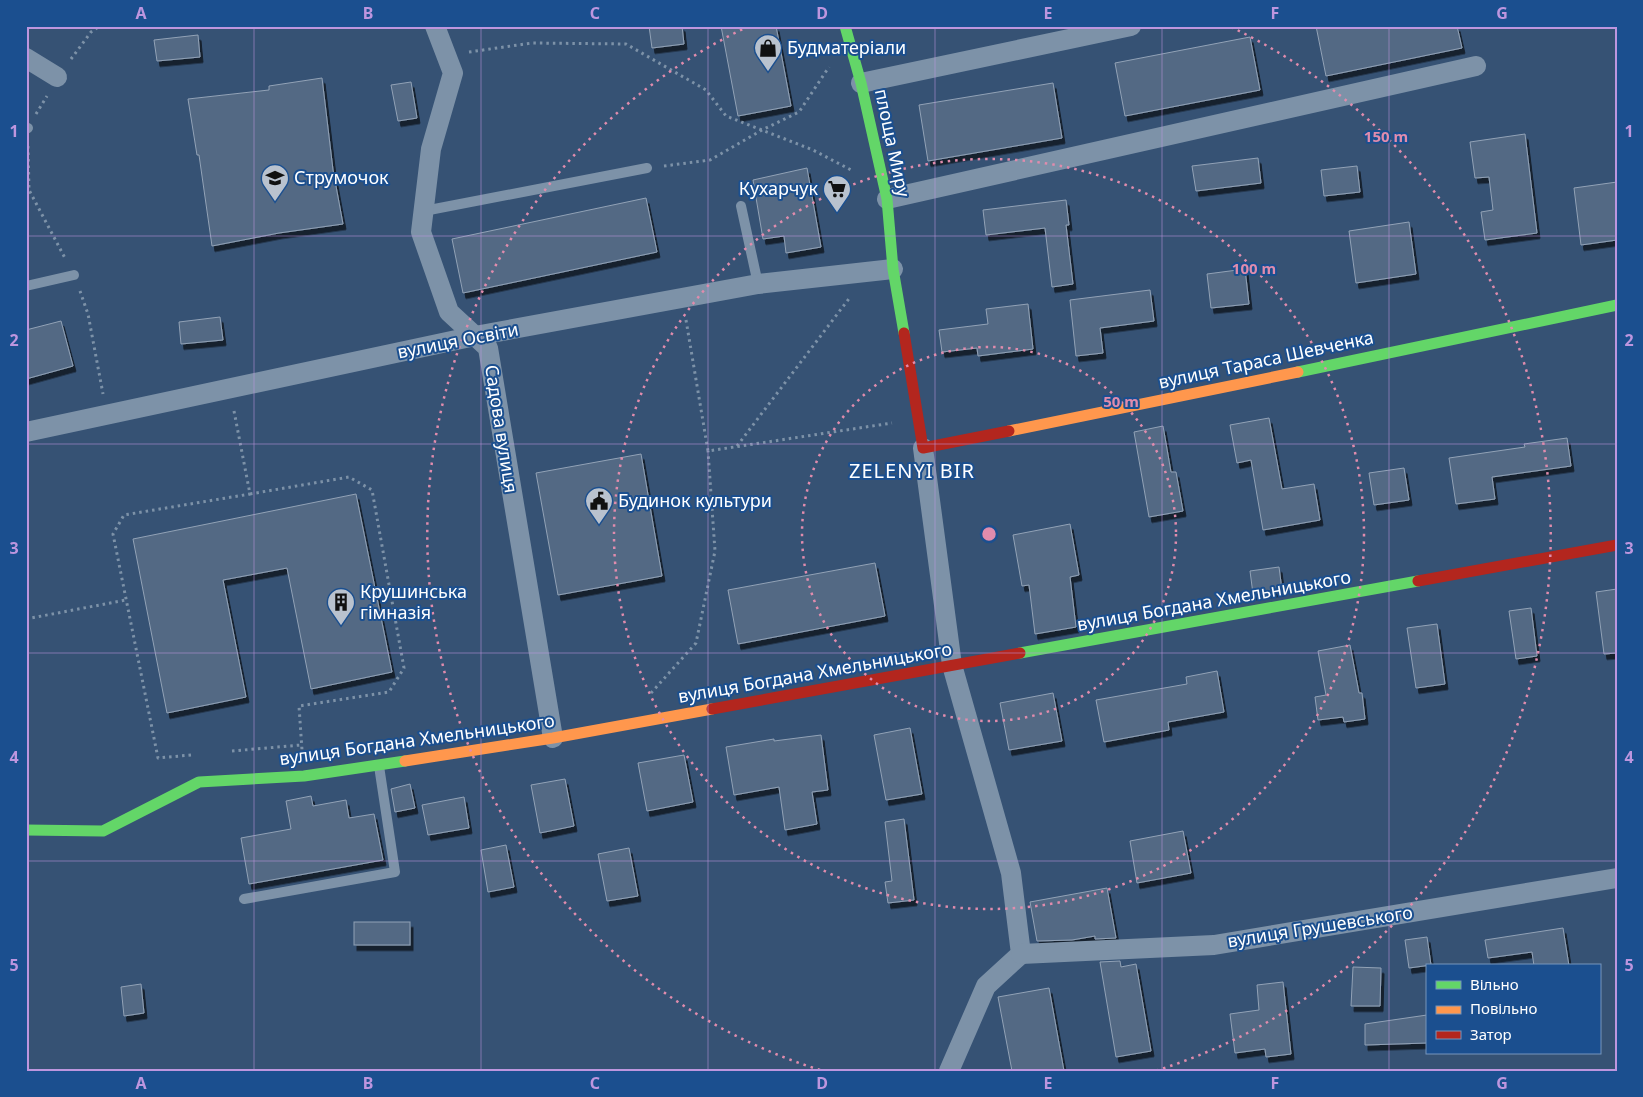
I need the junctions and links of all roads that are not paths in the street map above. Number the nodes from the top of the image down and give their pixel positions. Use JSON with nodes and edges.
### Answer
{"nodes":[{"id":1,"x":435,"y":26,"type":"edge"},
{"id":2,"x":845,"y":26,"type":"edge"},
{"id":3,"x":1131,"y":26,"type":"edge"},
{"id":4,"x":26,"y":58,"type":"edge"},
{"id":5,"x":1476,"y":66,"type":"dead end"},
{"id":6,"x":57,"y":77,"type":"road end"},
{"id":7,"x":861,"y":82,"type":"junction"},
{"id":8,"x":647,"y":168,"type":"road end"},
{"id":9,"x":885,"y":194,"type":"junction"},
{"id":10,"x":741,"y":206,"type":"dead end"},
{"id":11,"x":424,"y":211,"type":"junction"},
{"id":12,"x":893,"y":269,"type":"junction"},
{"id":13,"x":74,"y":275,"type":"road end"},
{"id":14,"x":758,"y":284,"type":"junction"},
{"id":15,"x":26,"y":286,"type":"edge"},
{"id":16,"x":1617,"y":305,"type":"edge"},
{"id":17,"x":475,"y":336,"type":"junction"},
{"id":18,"x":26,"y":432,"type":"edge"},
{"id":19,"x":923,"y":448,"type":"junction"},
{"id":20,"x":1617,"y":545,"type":"edge"},
{"id":21,"x":952,"y":666,"type":"junction"},
{"id":22,"x":553,"y":738,"type":"junction"},
{"id":23,"x":379,"y":764,"type":"junction"},
{"id":24,"x":26,"y":830,"type":"edge"},
{"id":25,"x":1617,"y":878,"type":"edge"},
{"id":26,"x":244,"y":899,"type":"dead end"},
{"id":27,"x":1021,"y":954,"type":"junction"},
{"id":28,"x":949,"y":1071,"type":"edge"}],
"edges":[{"from":1,"to":11,"type":"street","name":"Садова вулиця"},
{"from":2,"to":7,"type":"street","name":"площа Миру"},
{"from":3,"to":7,"type":"street"},
{"from":4,"to":6,"type":"street"},
{"from":5,"to":9,"type":"street"},
{"from":7,"to":9,"type":"street","name":"площа Миру"},
{"from":8,"to":11,"type":"lane"},
{"from":9,"to":12,"type":"street","name":"площа Миру"},
{"from":10,"to":14,"type":"lane"},
{"from":11,"to":17,"type":"street","name":"Садова вулиця"},
{"from":12,"to":14,"type":"street","name":"вулиця Освіти"},
{"from":12,"to":19,"type":"street","name":"площа Миру"},
{"from":13,"to":15,"type":"lane"},
{"from":14,"to":17,"type":"street","name":"вулиця Освіти"},
{"from":16,"to":19,"type":"street","name":"вулиця Тараса Шевченка"},
{"from":17,"to":18,"type":"street","name":"вулиця Освіти"},
{"from":17,"to":22,"type":"street","name":"Садова вулиця"},
{"from":19,"to":21,"type":"street"},
{"from":20,"to":21,"type":"street","name":"вулиця Богдана Хмельницького"},
{"from":21,"to":22,"type":"street","name":"вулиця Богдана Хмельницького"},
{"from":21,"to":27,"type":"street"},
{"from":22,"to":23,"type":"street","name":"вулиця Богдана Хмельницького"},
{"from":23,"to":24,"type":"street","name":"вулиця Богдана Хмельницького"},
{"from":23,"to":26,"type":"lane"},
{"from":25,"to":27,"type":"street","name":"вулиця Грушевського"},
{"from":27,"to":28,"type":"street"}]}
